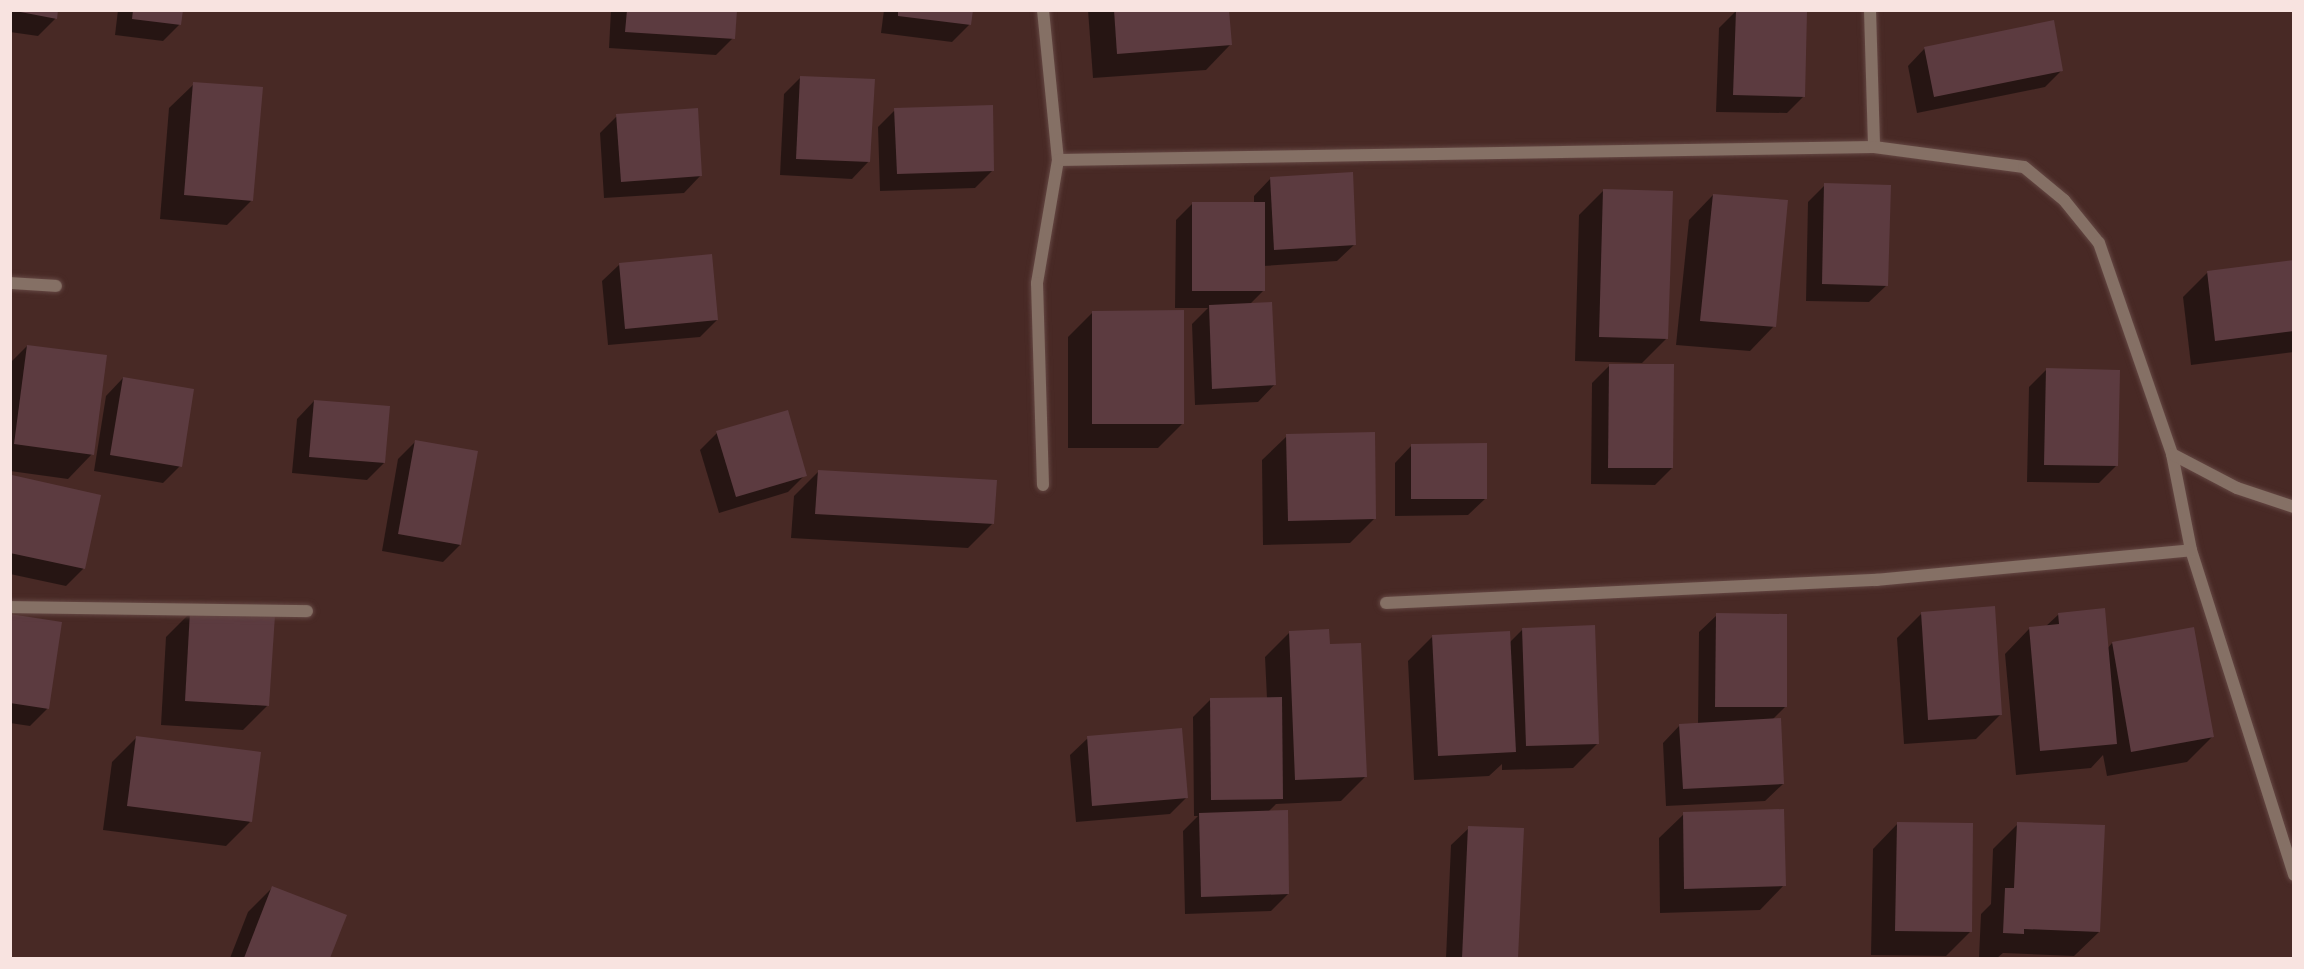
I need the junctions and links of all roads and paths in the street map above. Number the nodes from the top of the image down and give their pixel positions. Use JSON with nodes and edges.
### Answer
{"nodes":[{"id":1,"x":1042,"y":10,"type":"edge"},
{"id":2,"x":1870,"y":10,"type":"edge"},
{"id":3,"x":1874,"y":147,"type":"junction"},
{"id":4,"x":1058,"y":160,"type":"junction"},
{"id":5,"x":10,"y":283,"type":"edge"},
{"id":6,"x":56,"y":286,"type":"dead end"},
{"id":7,"x":2172,"y":454,"type":"junction"},
{"id":8,"x":1043,"y":485,"type":"dead end"},
{"id":9,"x":2294,"y":507,"type":"edge"},
{"id":10,"x":2191,"y":550,"type":"junction"},
{"id":11,"x":1386,"y":603,"type":"dead end"},
{"id":12,"x":10,"y":607,"type":"edge"},
{"id":13,"x":307,"y":611,"type":"dead end"},
{"id":14,"x":2294,"y":875,"type":"edge"}],
"edges":[{"from":1,"to":4,"type":"street"},
{"from":2,"to":3,"type":"street"},
{"from":3,"to":4,"type":"street"},
{"from":3,"to":7,"type":"street"},
{"from":4,"to":8,"type":"street"},
{"from":5,"to":6,"type":"street"},
{"from":7,"to":9,"type":"street"},
{"from":7,"to":10,"type":"street"},
{"from":10,"to":11,"type":"street"},
{"from":10,"to":14,"type":"street"},
{"from":12,"to":13,"type":"street"}]}
